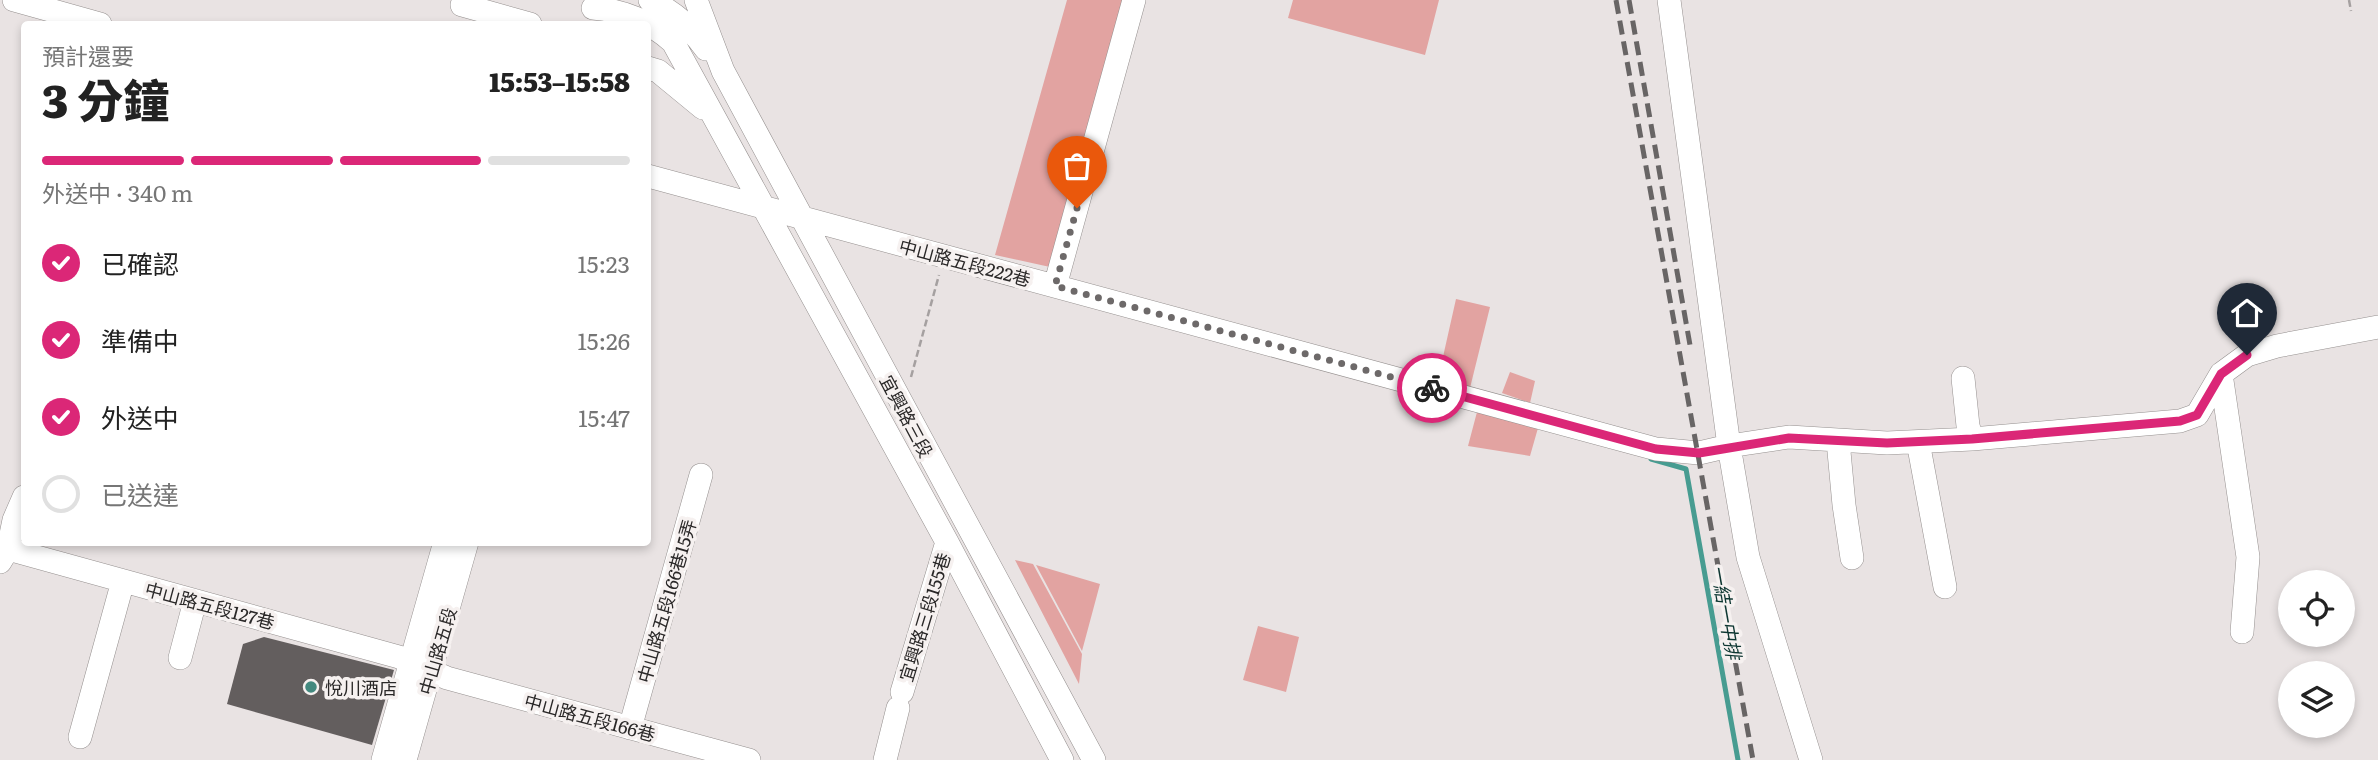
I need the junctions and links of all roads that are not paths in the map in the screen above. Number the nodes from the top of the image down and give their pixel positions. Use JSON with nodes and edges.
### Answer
{"nodes":[{"id":1,"x":14,"y":0,"type":"edge"},
{"id":2,"x":650,"y":0,"type":"edge"},
{"id":3,"x":696,"y":0,"type":"edge"},
{"id":4,"x":1135,"y":0,"type":"edge"},
{"id":5,"x":1669,"y":0,"type":"edge"},
{"id":6,"x":462,"y":5,"type":"dead end"},
{"id":7,"x":604,"y":11,"type":"edge"},
{"id":8,"x":85,"y":21,"type":"edge"},
{"id":9,"x":519,"y":21,"type":"edge"},
{"id":10,"x":643,"y":21,"type":"edge"},
{"id":11,"x":651,"y":26,"type":"edge"},
{"id":12,"x":651,"y":69,"type":"edge"},
{"id":13,"x":723,"y":71,"type":"junction"},
{"id":14,"x":715,"y":120,"type":"junction"},
{"id":15,"x":651,"y":177,"type":"edge"},
{"id":16,"x":765,"y":208,"type":"junction"},
{"id":17,"x":800,"y":217,"type":"junction"},
{"id":18,"x":1055,"y":286,"type":"junction"},
{"id":19,"x":2378,"y":327,"type":"edge"},
{"id":20,"x":2221,"y":374,"type":"junction"},
{"id":21,"x":1963,"y":378,"type":"dead end"},
{"id":22,"x":1972,"y":439,"type":"junction"},
{"id":23,"x":1838,"y":441,"type":"junction"},
{"id":24,"x":1918,"y":442,"type":"junction"},
{"id":25,"x":1729,"y":446,"type":"junction"},
{"id":26,"x":701,"y":475,"type":"dead end"},
{"id":27,"x":21,"y":503,"type":"edge"},
{"id":28,"x":947,"y":542,"type":"junction"},
{"id":29,"x":443,"y":546,"type":"edge"},
{"id":30,"x":466,"y":546,"type":"edge"},
{"id":31,"x":4,"y":556,"type":"edge"},
{"id":32,"x":1852,"y":558,"type":"dead end"},
{"id":33,"x":123,"y":581,"type":"junction"},
{"id":34,"x":1945,"y":587,"type":"dead end"},
{"id":35,"x":195,"y":601,"type":"junction"},
{"id":36,"x":2242,"y":632,"type":"dead end"},
{"id":37,"x":180,"y":658,"type":"dead end"},
{"id":38,"x":422,"y":667,"type":"junction"},
{"id":39,"x":630,"y":728,"type":"junction"},
{"id":40,"x":80,"y":737,"type":"dead end"},
{"id":41,"x":383,"y":760,"type":"edge"},
{"id":42,"x":405,"y":760,"type":"edge"},
{"id":43,"x":749,"y":760,"type":"edge"},
{"id":44,"x":885,"y":760,"type":"edge"},
{"id":45,"x":1062,"y":760,"type":"edge"},
{"id":46,"x":1094,"y":760,"type":"edge"},
{"id":47,"x":1811,"y":760,"type":"edge"}],
"edges":[{"from":1,"to":8,"type":"street"},
{"from":2,"to":13,"type":"street","name":"宜興路三段"},
{"from":3,"to":13,"type":"street","name":"宜興路三段"},
{"from":4,"to":18,"type":"street"},
{"from":5,"to":25,"type":"street"},
{"from":6,"to":9,"type":"street"},
{"from":7,"to":10,"type":"street","name":"宜興路三段"},
{"from":11,"to":14,"type":"street","name":"宜興路三段"},
{"from":12,"to":14,"type":"street","name":"宜興路三段"},
{"from":13,"to":17,"type":"street","name":"宜興路三段"},
{"from":14,"to":16,"type":"street","name":"宜興路三段"},
{"from":15,"to":16,"type":"street","name":"中山路五段222巷"},
{"from":16,"to":17,"type":"street","name":"中山路五段222巷"},
{"from":16,"to":28,"type":"street","name":"宜興路三段"},
{"from":17,"to":18,"type":"street","name":"中山路五段222巷"},
{"from":17,"to":46,"type":"street","name":"宜興路三段"},
{"from":18,"to":25,"type":"street","name":"中山路五段222巷"},
{"from":19,"to":20,"type":"street"},
{"from":20,"to":22,"type":"street","name":"中山路五段222巷"},
{"from":20,"to":36,"type":"street"},
{"from":21,"to":22,"type":"street"},
{"from":22,"to":24,"type":"street","name":"中山路五段222巷"},
{"from":23,"to":24,"type":"street","name":"中山路五段222巷"},
{"from":23,"to":25,"type":"street","name":"中山路五段222巷"},
{"from":23,"to":32,"type":"street"},
{"from":24,"to":34,"type":"street"},
{"from":25,"to":47,"type":"street"},
{"from":26,"to":39,"type":"street","name":"中山路五段166巷15弄"},
{"from":27,"to":31,"type":"street"},
{"from":28,"to":44,"type":"street","name":"宜興路三段155巷"},
{"from":28,"to":45,"type":"street","name":"宜興路三段"},
{"from":29,"to":38,"type":"street","name":"中山路五段"},
{"from":30,"to":38,"type":"street","name":"中山路五段"},
{"from":31,"to":33,"type":"street","name":"中山路五段127巷"},
{"from":33,"to":35,"type":"street","name":"中山路五段127巷"},
{"from":33,"to":40,"type":"street"},
{"from":35,"to":37,"type":"street"},
{"from":35,"to":38,"type":"street","name":"中山路五段127巷"},
{"from":38,"to":39,"type":"street","name":"中山路五段166巷"},
{"from":38,"to":41,"type":"street","name":"中山路五段"},
{"from":38,"to":42,"type":"street","name":"中山路五段"},
{"from":39,"to":43,"type":"street","name":"中山路五段166巷"}]}
